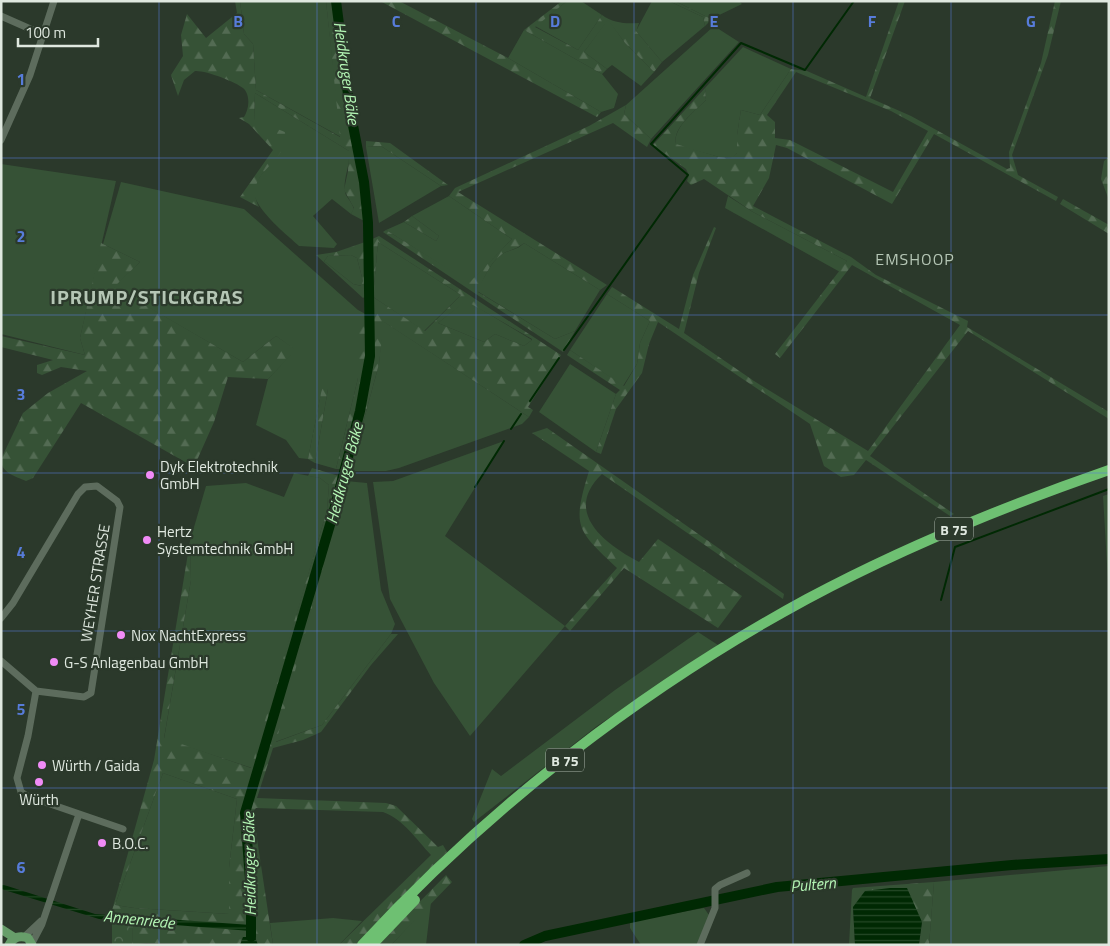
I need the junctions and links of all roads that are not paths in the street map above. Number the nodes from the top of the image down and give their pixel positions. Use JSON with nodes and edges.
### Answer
{"nodes":[{"id":1,"x":54,"y":1,"type":"edge"},
{"id":2,"x":1,"y":16,"type":"edge"},
{"id":3,"x":44,"y":35,"type":"junction"},
{"id":4,"x":1,"y":140,"type":"edge"},
{"id":5,"x":1109,"y":470,"type":"edge"},
{"id":6,"x":1109,"y":476,"type":"edge"},
{"id":7,"x":1,"y":618,"type":"edge"},
{"id":8,"x":1,"y":661,"type":"edge"},
{"id":9,"x":36,"y":691,"type":"junction"},
{"id":10,"x":79,"y":814,"type":"junction"},
{"id":11,"x":123,"y":829,"type":"dead end"},
{"id":12,"x":747,"y":873,"type":"dead end"},
{"id":13,"x":42,"y":921,"type":"junction"},
{"id":14,"x":1,"y":929,"type":"edge"},
{"id":15,"x":1,"y":936,"type":"edge"},
{"id":16,"x":14,"y":941,"type":"edge"},
{"id":17,"x":32,"y":944,"type":"edge"},
{"id":18,"x":362,"y":945,"type":"edge"},
{"id":19,"x":372,"y":945,"type":"edge"},
{"id":20,"x":700,"y":945,"type":"edge"}],
"edges":[{"from":1,"to":3,"type":"street"},
{"from":2,"to":3,"type":"street"},
{"from":3,"to":4,"type":"street"},
{"from":5,"to":18,"type":"highway","number":"B 75"},
{"from":6,"to":19,"type":"highway","number":"B 75"},
{"from":7,"to":9,"type":"street","name":"WEYHER STRASSE"},
{"from":8,"to":9,"type":"street"},
{"from":9,"to":10,"type":"street"},
{"from":10,"to":11,"type":"street"},
{"from":10,"to":13,"type":"street"},
{"from":12,"to":20,"type":"street"},
{"from":13,"to":16,"type":"street"},
{"from":13,"to":17,"type":"street"},
{"from":14,"to":16,"type":"main road"},
{"from":15,"to":16,"type":"main road"},
{"from":16,"to":17,"type":"main road"}]}
